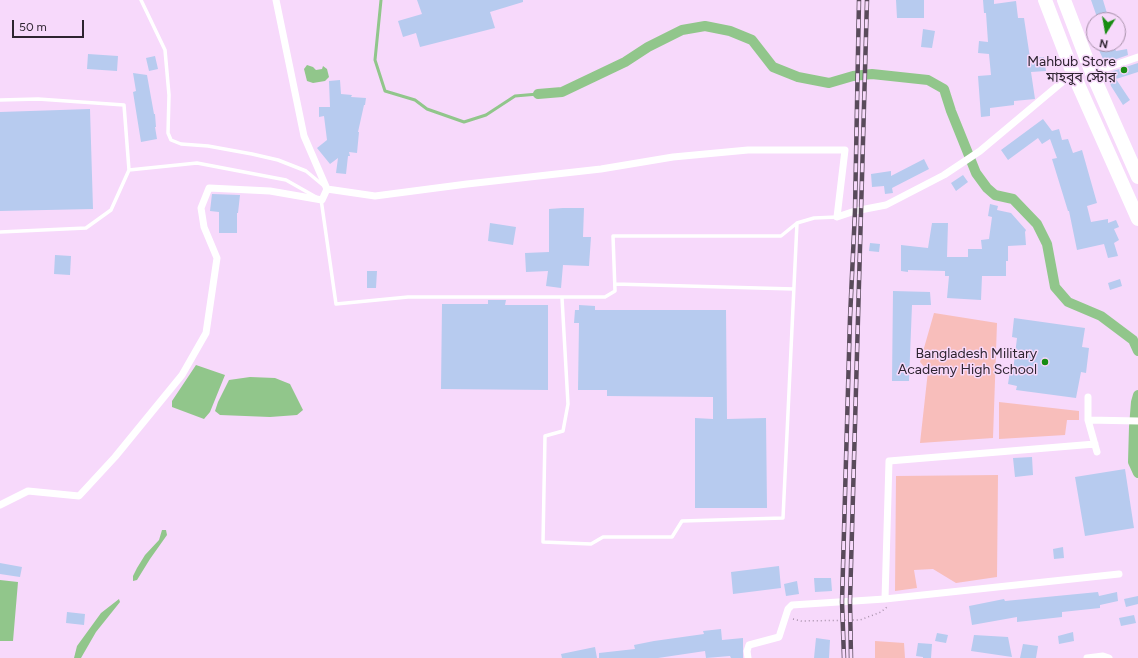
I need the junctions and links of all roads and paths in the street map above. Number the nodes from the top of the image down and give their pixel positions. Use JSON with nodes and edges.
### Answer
{"nodes":[{"id":1,"x":141,"y":0,"type":"edge"},
{"id":2,"x":276,"y":0,"type":"edge"},
{"id":3,"x":1044,"y":0,"type":"edge"},
{"id":4,"x":1064,"y":0,"type":"edge"},
{"id":5,"x":1138,"y":56,"type":"edge"},
{"id":6,"x":1073,"y":73,"type":"junction"},
{"id":7,"x":1092,"y":73,"type":"junction"},
{"id":8,"x":0,"y":100,"type":"edge"},
{"id":9,"x":129,"y":170,"type":"junction"},
{"id":10,"x":1138,"y":177,"type":"edge"},
{"id":11,"x":327,"y":189,"type":"junction"},
{"id":12,"x":322,"y":200,"type":"junction"},
{"id":13,"x":837,"y":217,"type":"junction"},
{"id":14,"x":1138,"y":220,"type":"edge"},
{"id":15,"x":797,"y":223,"type":"junction"},
{"id":16,"x":0,"y":232,"type":"edge"},
{"id":17,"x":615,"y":284,"type":"junction"},
{"id":18,"x":794,"y":289,"type":"junction"},
{"id":19,"x":562,"y":298,"type":"junction"},
{"id":20,"x":1088,"y":397,"type":"dead end"},
{"id":21,"x":1088,"y":420,"type":"junction"},
{"id":22,"x":1138,"y":421,"type":"edge"},
{"id":23,"x":0,"y":505,"type":"edge"},
{"id":24,"x":1119,"y":574,"type":"dead end"},
{"id":25,"x":885,"y":599,"type":"junction"},
{"id":26,"x":872,"y":615,"type":"dead end"},
{"id":27,"x":801,"y":621,"type":"dead end"},
{"id":28,"x":748,"y":658,"type":"edge"},
{"id":29,"x":1087,"y":658,"type":"edge"},
{"id":30,"x":1109,"y":658,"type":"edge"}],
"edges":[{"from":1,"to":11,"type":"lane"},
{"from":2,"to":11,"type":"street"},
{"from":3,"to":6,"type":"highway"},
{"from":4,"to":7,"type":"highway"},
{"from":5,"to":7,"type":"street"},
{"from":6,"to":13,"type":"street"},
{"from":6,"to":14,"type":"highway"},
{"from":7,"to":10,"type":"highway"},
{"from":8,"to":9,"type":"lane"},
{"from":9,"to":12,"type":"lane"},
{"from":9,"to":16,"type":"lane"},
{"from":11,"to":12,"type":"street"},
{"from":11,"to":13,"type":"street"},
{"from":12,"to":19,"type":"lane"},
{"from":12,"to":23,"type":"street"},
{"from":13,"to":15,"type":"lane"},
{"from":15,"to":17,"type":"lane"},
{"from":15,"to":18,"type":"lane"},
{"from":17,"to":18,"type":"lane"},
{"from":17,"to":19,"type":"lane"},
{"from":18,"to":19,"type":"lane"},
{"from":20,"to":21,"type":"street"},
{"from":21,"to":22,"type":"street"},
{"from":21,"to":25,"type":"street"},
{"from":24,"to":25,"type":"street"},
{"from":25,"to":28,"type":"street"},
{"from":26,"to":27,"type":"path"},
{"from":29,"to":30,"type":"street"}]}
